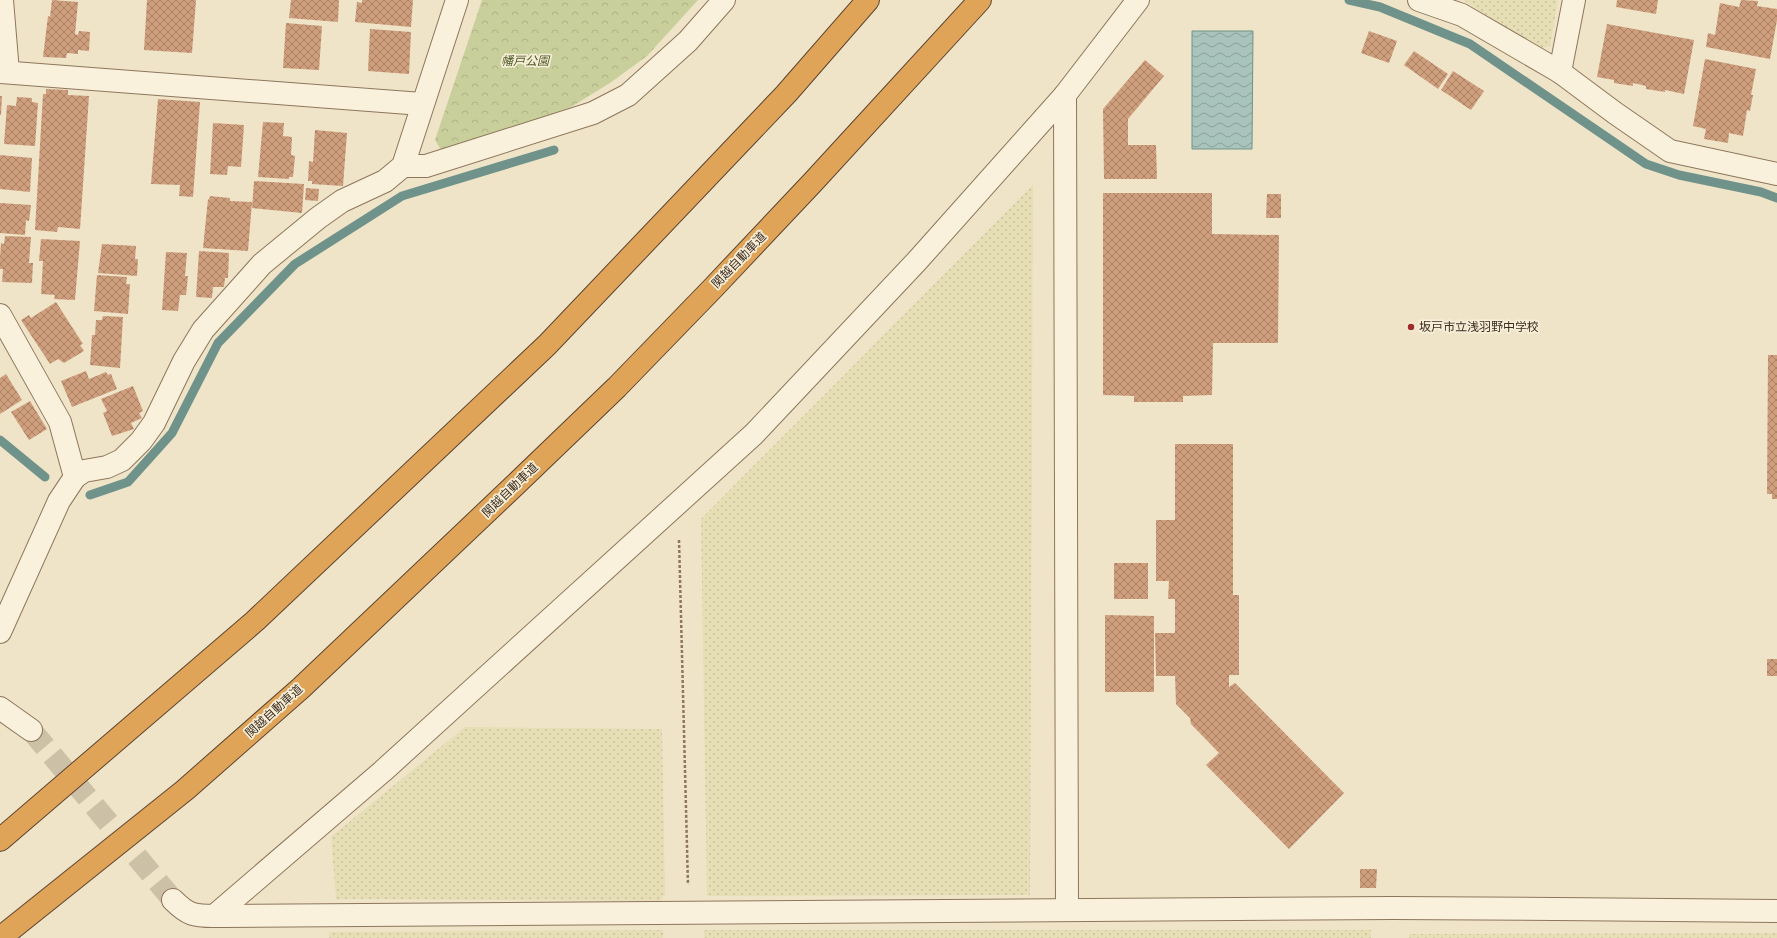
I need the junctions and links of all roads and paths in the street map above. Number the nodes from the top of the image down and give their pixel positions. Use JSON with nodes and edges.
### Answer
{"nodes":[{"id":1,"x":2,"y":0,"type":"edge"},
{"id":2,"x":457,"y":0,"type":"edge"},
{"id":3,"x":724,"y":0,"type":"edge"},
{"id":4,"x":868,"y":0,"type":"edge"},
{"id":5,"x":980,"y":0,"type":"edge"},
{"id":6,"x":1138,"y":0,"type":"edge"},
{"id":7,"x":1419,"y":0,"type":"edge"},
{"id":8,"x":1574,"y":0,"type":"edge"},
{"id":9,"x":4,"y":72,"type":"edge"},
{"id":10,"x":1560,"y":72,"type":"junction"},
{"id":11,"x":1065,"y":95,"type":"junction"},
{"id":12,"x":422,"y":104,"type":"junction"},
{"id":13,"x":402,"y":166,"type":"junction"},
{"id":14,"x":1777,"y":174,"type":"edge"},
{"id":15,"x":0,"y":315,"type":"edge"},
{"id":16,"x":75,"y":477,"type":"junction"},
{"id":17,"x":678,"y":504,"type":"junction"},
{"id":18,"x":0,"y":632,"type":"edge"},
{"id":19,"x":0,"y":708,"type":"edge"},
{"id":20,"x":31,"y":730,"type":"tunnel mouth"},
{"id":21,"x":0,"y":840,"type":"edge"},
{"id":22,"x":173,"y":900,"type":"tunnel mouth"},
{"id":23,"x":1067,"y":910,"type":"junction"},
{"id":24,"x":1777,"y":911,"type":"edge"},
{"id":25,"x":689,"y":913,"type":"junction"},
{"id":26,"x":214,"y":916,"type":"junction"},
{"id":27,"x":0,"y":938,"type":"edge"}],
"edges":[{"from":1,"to":9,"type":"street"},
{"from":2,"to":12,"type":"street"},
{"from":3,"to":13,"type":"street"},
{"from":4,"to":21,"type":"highway"},
{"from":5,"to":27,"type":"highway","name":"関越自動車道"},
{"from":6,"to":11,"type":"street"},
{"from":7,"to":10,"type":"street"},
{"from":8,"to":10,"type":"street"},
{"from":9,"to":12,"type":"street"},
{"from":10,"to":14,"type":"street"},
{"from":11,"to":17,"type":"street"},
{"from":11,"to":23,"type":"street"},
{"from":12,"to":13,"type":"street"},
{"from":13,"to":16,"type":"street"},
{"from":15,"to":16,"type":"street"},
{"from":16,"to":18,"type":"street"},
{"from":17,"to":25,"type":"path"},
{"from":17,"to":26,"type":"street"},
{"from":19,"to":20,"type":"street"},
{"from":22,"to":26,"type":"street"},
{"from":23,"to":24,"type":"street"},
{"from":23,"to":25,"type":"street"},
{"from":25,"to":26,"type":"street"}]}
